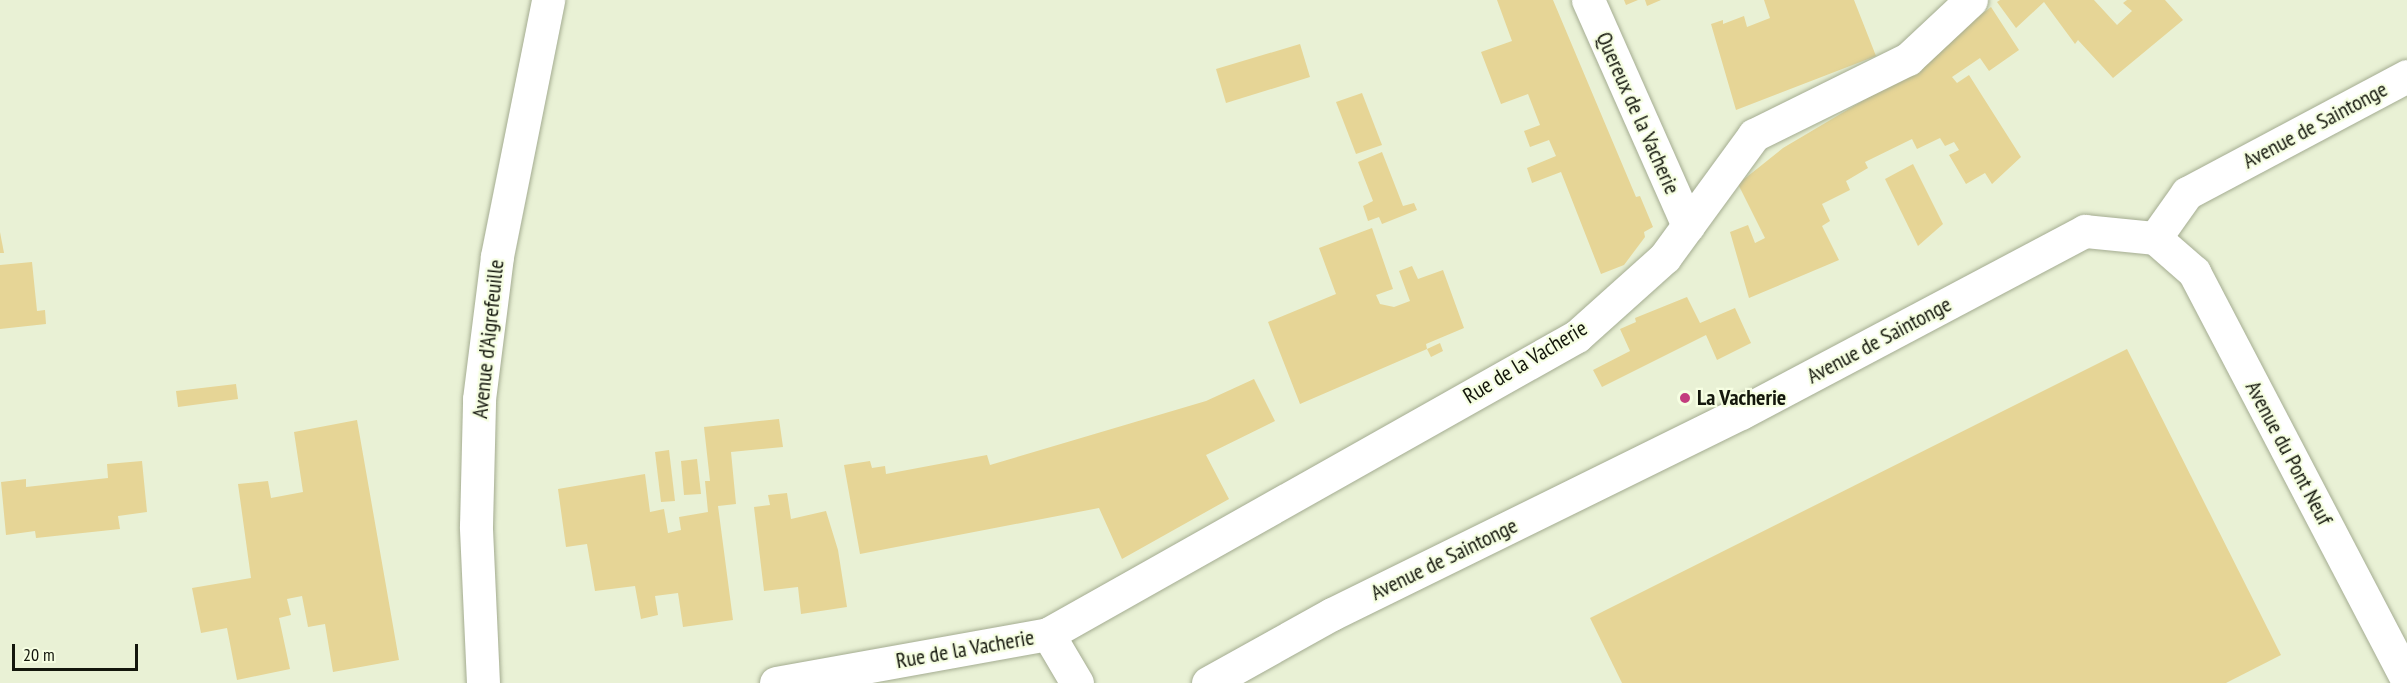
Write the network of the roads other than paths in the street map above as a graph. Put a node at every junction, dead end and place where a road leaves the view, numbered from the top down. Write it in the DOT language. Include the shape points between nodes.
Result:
graph roads {
  1 [pos="548,0"];
  2 [pos="1588,0"];
  3 [pos="1956,6"];
  4 [pos="2407,76"];
  5 [pos="1688,226"];
  6 [pos="2155,238"];
  7 [pos="1047,634"];
  8 [pos="2402,669"];
  9 [pos="483,683"];
  10 [pos="776,683"];
  11 [pos="1077,683"];
  12 [pos="1208,683"];
  1 -- 9 [label="street, Avenue d'Aigrefeuille" via="496,256 479,399 476,526"];
  2 -- 5 [label="street, Quereux de la Vacherie"];
  3 -- 5 [label="street, Rue de la Vacherie" via="1908,59 1754,135"];
  4 -- 6 [label="street, Avenue de Saintonge" via="2187,193"];
  5 -- 7 [label="street, Rue de la Vacherie" via="1665,257 1577,336"];
  6 -- 8 [label="street, Avenue du Pont Neuf" via="2194,272"];
  6 -- 12 [label="street, Avenue de Saintonge" via="2085,231 1741,413 1332,614"];
  7 -- 10 [label="street, Rue de la Vacherie"];
  7 -- 11 [label="street, Rue de la Vacherie"];
}
